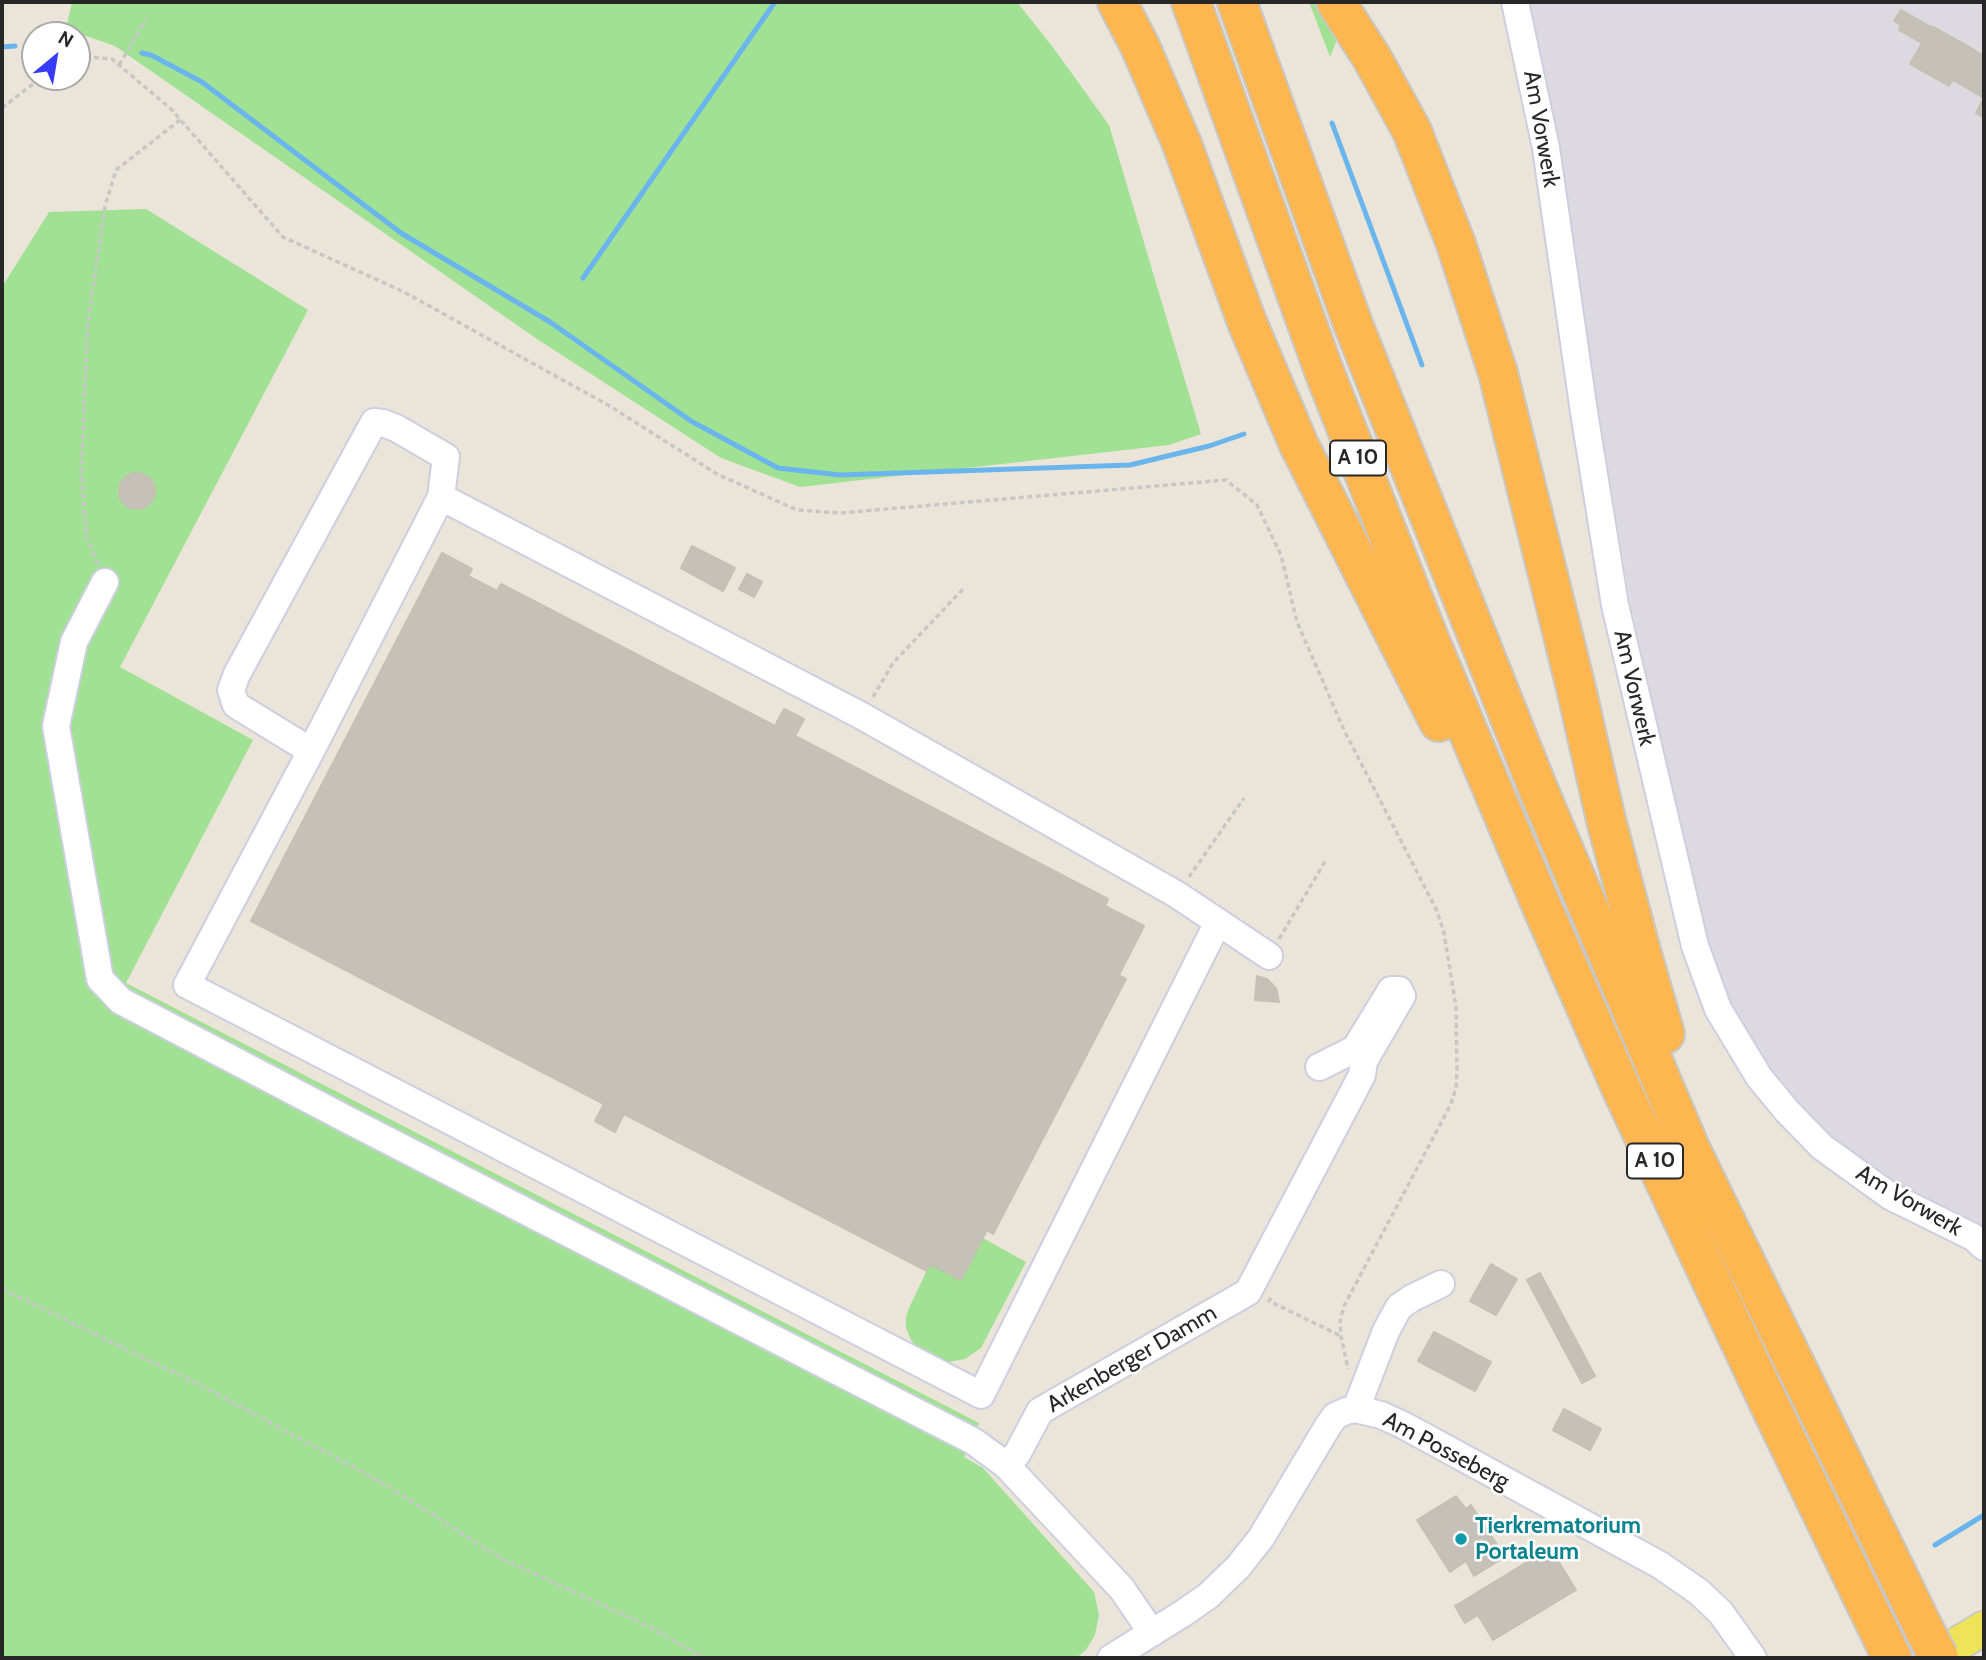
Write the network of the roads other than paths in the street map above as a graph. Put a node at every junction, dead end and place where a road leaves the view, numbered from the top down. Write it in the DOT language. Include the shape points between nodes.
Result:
graph roads {
  1 [pos="1117,2"];
  2 [pos="1191,2"];
  3 [pos="1237,2"];
  4 [pos="1336,2"];
  5 [pos="1515,2"];
  6 [pos="441,498"];
  7 [pos="105,582"];
  8 [pos="311,751"];
  9 [pos="1542,907"];
  10 [pos="1218,922"];
  11 [pos="1269,956"];
  12 [pos="1319,1067"];
  13 [pos="1690,1148"];
  14 [pos="1984,1247"];
  15 [pos="1441,1284"];
  16 [pos="1356,1409"];
  17 [pos="1006,1465"];
  18 [pos="1984,1628"];
  19 [pos="1152,1633"];
  20 [pos="1933,1649"];
  21 [pos="1890,1654"];
  22 [pos="1111,1658"];
  23 [pos="1753,1658"];
  1 -- 9 [label="highway" via="1182,144 1247,322 1299,445 1475,791"];
  2 -- 9 [label="highway, A 10" via="1324,371 1428,636"];
  3 -- 13 [label="highway, A 10" via="1353,324 1539,791"];
  4 -- 13 [label="highway" via="1412,131 1456,244 1498,373 1606,820 1682,1084"];
  5 -- 14 [label="street, Am Vorwerk" via="1546,148 1615,605 1695,946 1718,1009 1759,1077 1822,1147 1891,1196"];
  6 -- 8 [label="street"];
  6 -- 8 [label="street" via="446,457 396,428 374,422 231,690 236,705"];
  6 -- 10 [label="street" via="862,716"];
  7 -- 17 [label="street" via="74,642 57,726 100,979 121,1001 973,1441"];
  8 -- 10 [label="street" via="187,985 981,1395"];
  9 -- 21 [label="highway, A 10" via="1633,1115"];
  10 -- 11 [label="street"];
  12 -- 17 [label="street, Arkenberger Damm" via="1360,1055 1362,1075 1248,1292 1042,1403 1017,1454"];
  13 -- 20 [label="highway, A 10"];
  15 -- 16 [label="street" via="1399,1307"];
  16 -- 19 [label="street, Am Posseberg" via="1335,1416 1261,1538 1238,1567 1208,1596"];
  16 -- 23 [label="street, Am Posseberg" via="1403,1425 1660,1565 1721,1613"];
  17 -- 19 [label="street" via="1122,1589"];
  18 -- 20 [label="main road"];
  19 -- 22 [label="street, Am Posseberg"];
}
